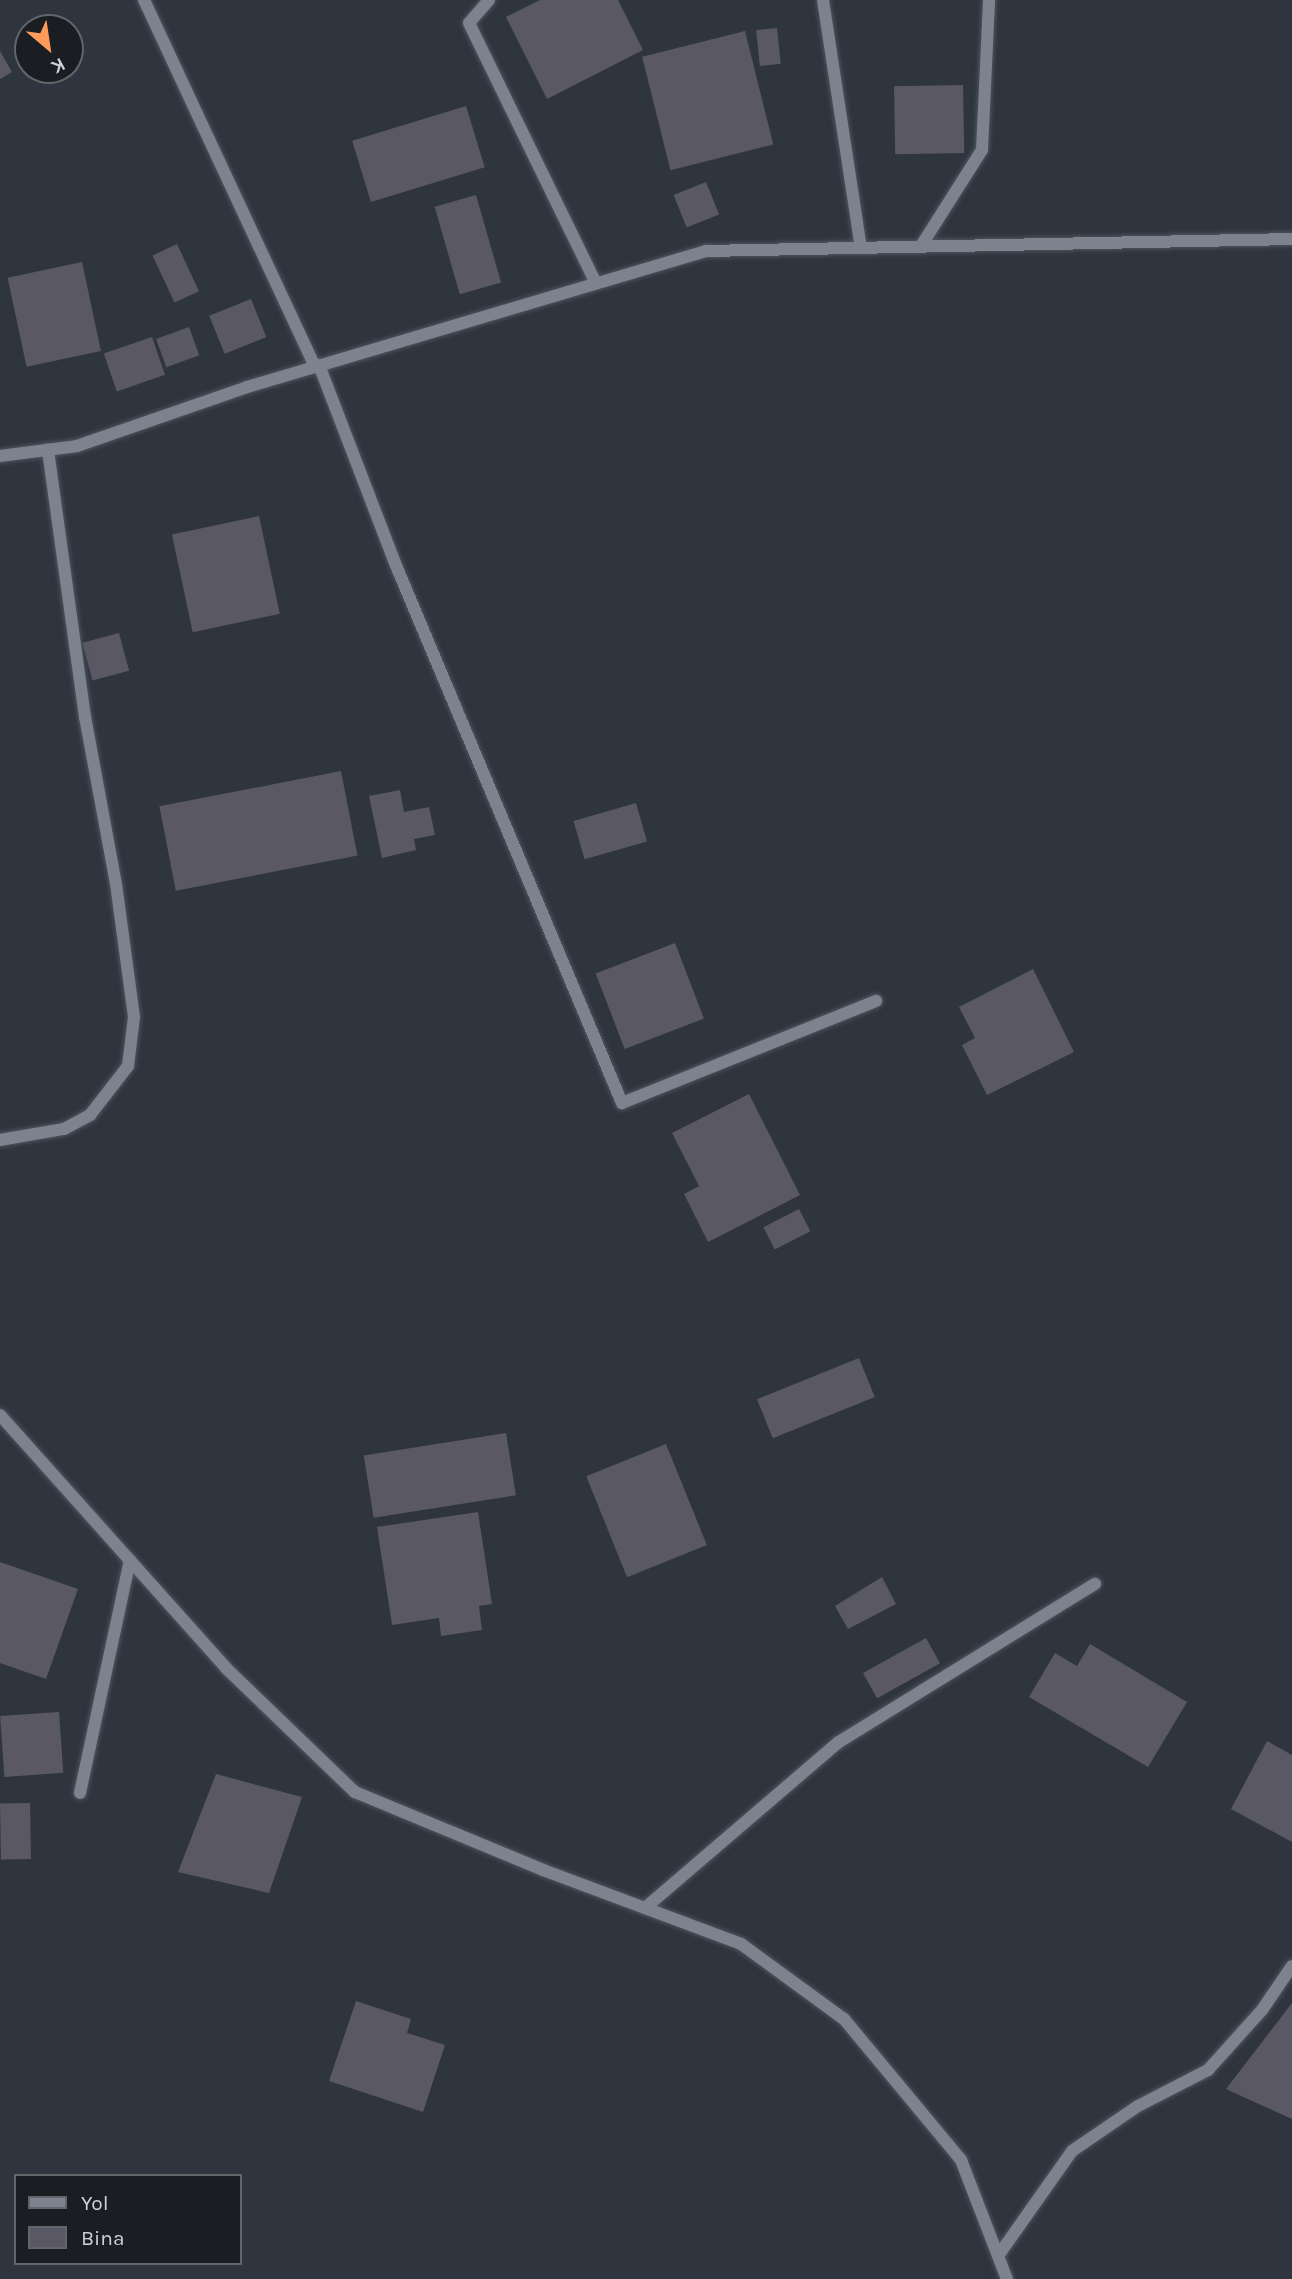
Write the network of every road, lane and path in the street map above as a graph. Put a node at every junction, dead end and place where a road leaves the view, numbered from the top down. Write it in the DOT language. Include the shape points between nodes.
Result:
graph roads {
  1 [pos="144,0"];
  2 [pos="489,0"];
  3 [pos="823,0"];
  4 [pos="989,0"];
  5 [pos="1292,239"];
  6 [pos="921,246"];
  7 [pos="861,247"];
  8 [pos="596,283"];
  9 [pos="317,366"];
  10 [pos="48,450"];
  11 [pos="0,456"];
  12 [pos="876,1001"];
  13 [pos="0,1140"];
  14 [pos="0,1415"];
  15 [pos="130,1560"];
  16 [pos="1095,1584"];
  17 [pos="80,1793"];
  18 [pos="645,1908"];
  19 [pos="1292,1966"];
  20 [pos="998,2256"];
  21 [pos="1007,2279"];
  1 -- 9 [label="street"];
  2 -- 8 [label="street" via="469,23"];
  3 -- 7 [label="street"];
  4 -- 6 [label="street" via="982,149"];
  5 -- 6 [label="street"];
  6 -- 7 [label="street"];
  7 -- 8 [label="street" via="706,251"];
  8 -- 9 [label="street"];
  9 -- 10 [label="street" via="77,446"];
  9 -- 12 [label="street" via="622,1102"];
  10 -- 11 [label="street"];
  10 -- 13 [label="street" via="134,1017 128,1066 90,1115 64,1129"];
  14 -- 15 [label="street"];
  15 -- 17 [label="street"];
  15 -- 18 [label="street" via="227,1669 355,1792"];
  16 -- 18 [label="street" via="839,1742"];
  18 -- 20 [label="street" via="741,1944 844,2019 961,2160"];
  19 -- 20 [label="street" via="1262,2010 1208,2070 1138,2106 1072,2151"];
  20 -- 21 [label="street"];
}
